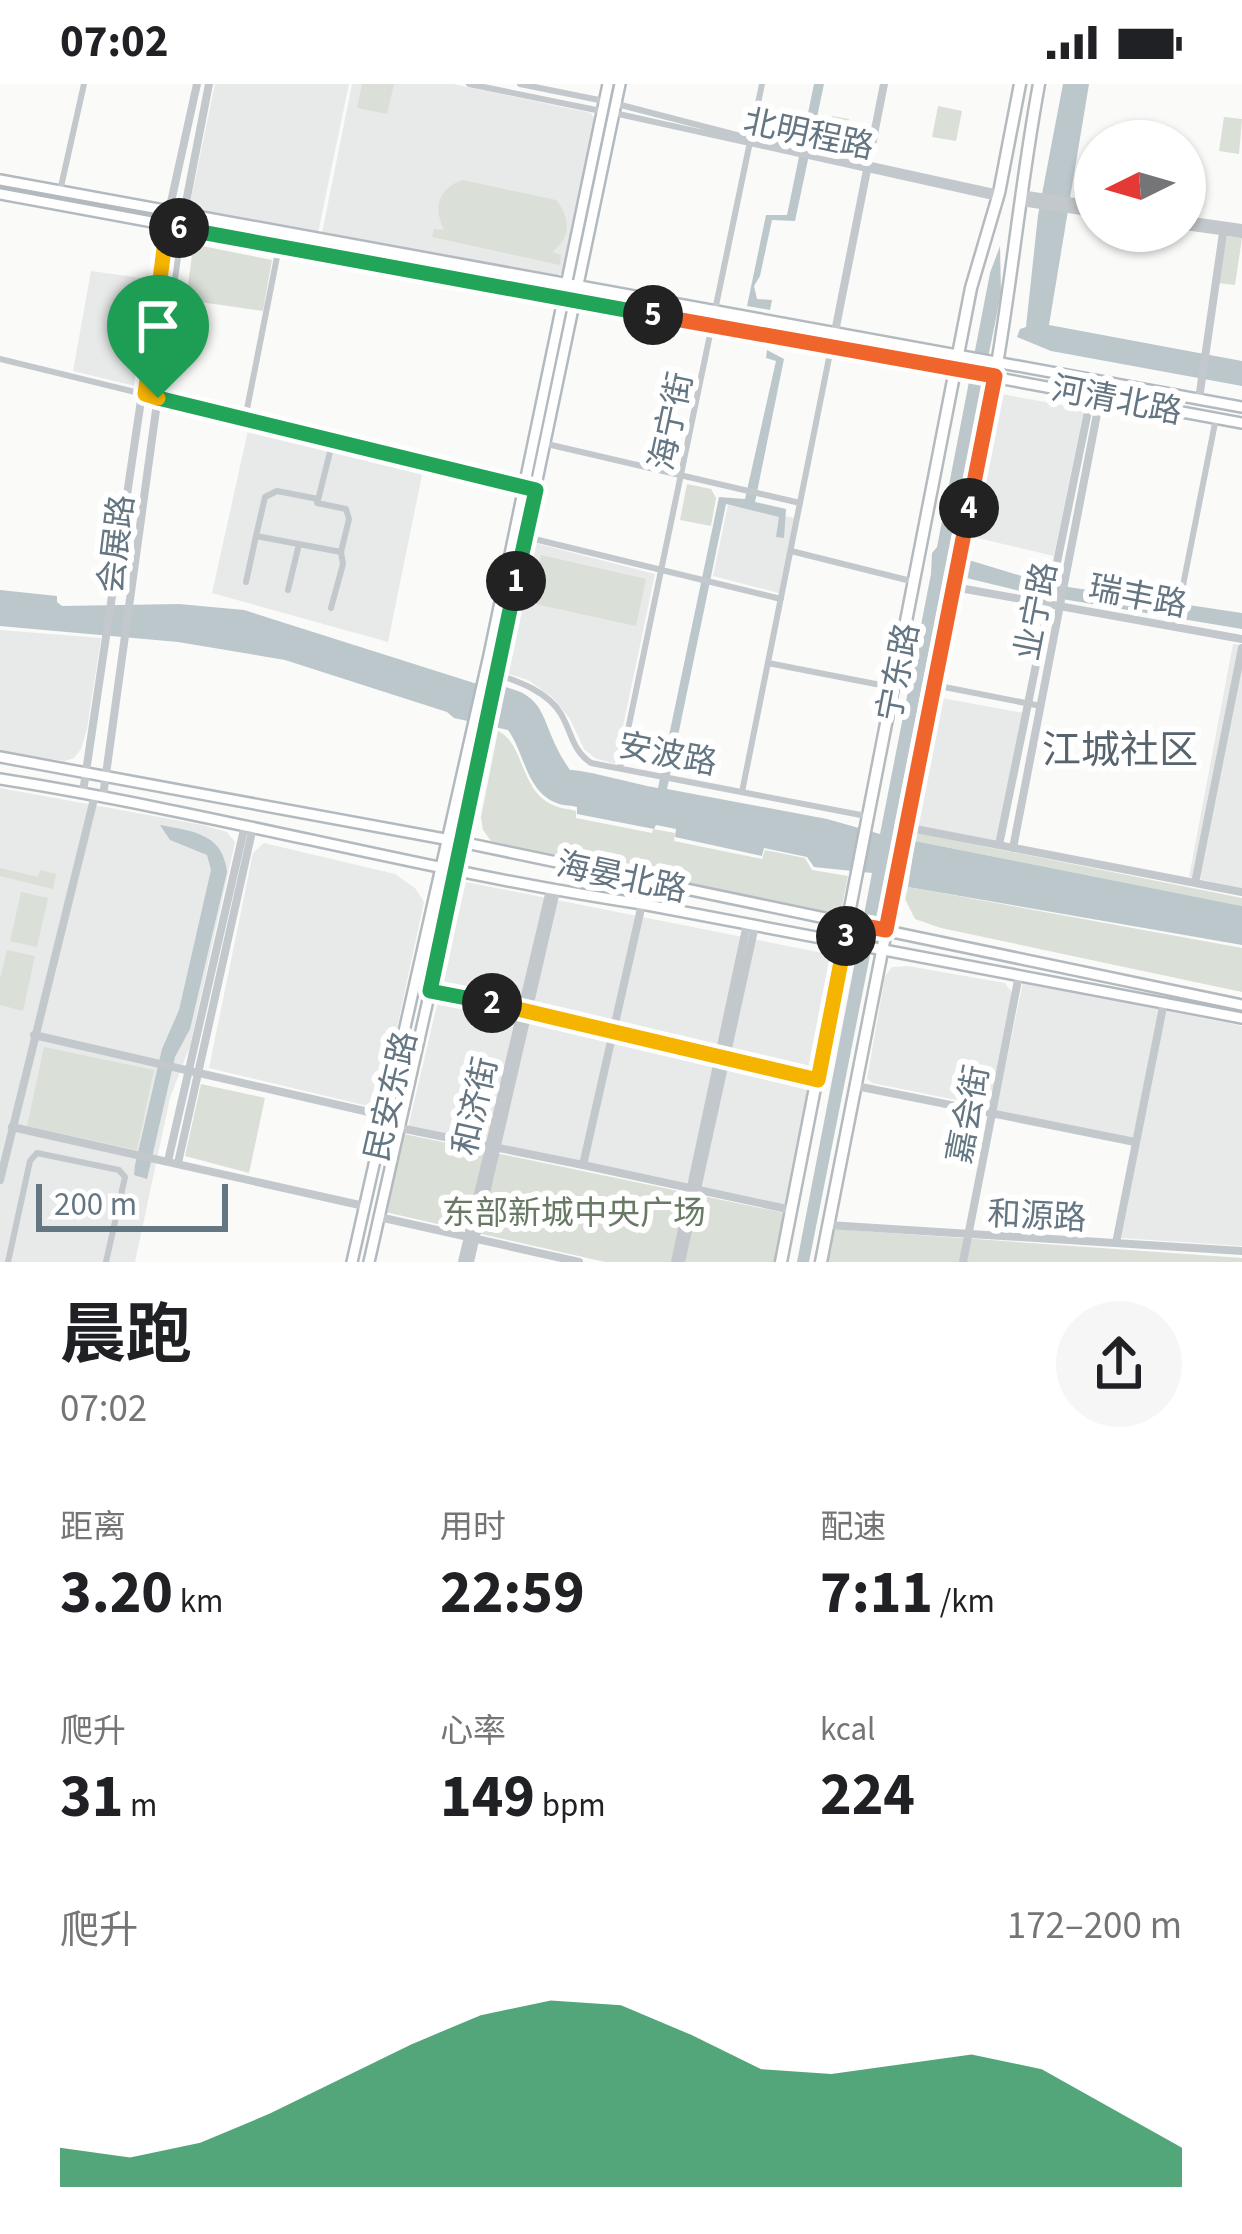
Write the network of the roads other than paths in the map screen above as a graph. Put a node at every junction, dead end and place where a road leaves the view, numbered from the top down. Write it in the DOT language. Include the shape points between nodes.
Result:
graph roads {
  1 [pos="84,84"];
  2 [pos="197,84"];
  3 [pos="209,84"];
  4 [pos="469,84"];
  5 [pos="520,84"];
  6 [pos="608,84"];
  7 [pos="620,84"];
  8 [pos="762,84"];
  9 [pos="884,84"];
  10 [pos="1020,84"];
  11 [pos="1039,84"];
  12 [pos="610,107"];
  13 [pos="751,142"];
  14 [pos="867,166"];
  15 [pos="0,180"];
  16 [pos="60,190"];
  17 [pos="0,194"];
  18 [pos="999,195"];
  19 [pos="1020,198"];
  20 [pos="1074,206"];
  21 [pos="169,211"];
  22 [pos="184,213"];
  23 [pos="167,226"];
  24 [pos="1206,226"];
  25 [pos="181,228"];
  26 [pos="1221,228"];
  27 [pos="1242,231"];
  28 [pos="279,247"];
  29 [pos="573,286"];
  30 [pos="570,301"];
  31 [pos="717,313"];
  32 [pos="715,326"];
  33 [pos="833,341"];
  34 [pos="0,358"];
  35 [pos="957,363"];
  36 [pos="996,370"];
  37 [pos="1099,382"];
  38 [pos="145,394"];
  39 [pos="1096,395"];
  40 [pos="158,398"];
  41 [pos="1197,398"];
  42 [pos="1242,406"];
  43 [pos="1216,418"];
  44 [pos="245,419"];
  45 [pos="1242,423"];
  46 [pos="333,440"];
  47 [pos="546,443"];
  48 [pos="683,475"];
  49 [pos="530,488"];
  50 [pos="318,500"];
  51 [pos="800,503"];
  52 [pos="256,536"];
  53 [pos="526,537"];
  54 [pos="299,544"];
  55 [pos="790,551"];
  56 [pos="340,552"];
  57 [pos="662,570"];
  58 [pos="915,581"];
  59 [pos="246,582"];
  60 [pos="954,586"];
  61 [pos="289,590"];
  62 [pos="781,599"];
  63 [pos="1049,602"];
  64 [pos="1061,604"];
  65 [pos="331,608"];
  66 [pos="1175,626"];
  67 [pos="1242,639"];
  68 [pos="1242,649"];
  69 [pos="768,663"];
  70 [pos="496,674"];
  71 [pos="934,685"];
  72 [pos="894,688"];
  73 [pos="487,691"];
  74 [pos="1028,703"];
  75 [pos="1041,706"];
  76 [pos="0,757"];
  77 [pos="620,768"];
  78 [pos="88,770"];
  79 [pos="106,774"];
  80 [pos="0,779"];
  81 [pos="742,792"];
  82 [pos="93,794"];
  83 [pos="869,817"];
  84 [pos="249,826"];
  85 [pos="905,827"];
  86 [pos="455,841"];
  87 [pos="1000,845"];
  88 [pos="1013,848"];
  89 [pos="449,868"];
  90 [pos="1195,883"];
  91 [pos="553,891"];
  92 [pos="1242,892"];
  93 [pos="642,904"];
  94 [pos="848,923"];
  95 [pos="751,925"];
  96 [pos="886,930"];
  97 [pos="844,943"];
  98 [pos="883,950"];
  99 [pos="1019,975"];
  100 [pos="430,991"];
  101 [pos="1164,1002"];
  102 [pos="1242,1005"];
  103 [pos="524,1010"];
  104 [pos="1242,1018"];
  105 [pos="613,1031"];
  106 [pos="34,1035"];
  107 [pos="722,1058"];
  108 [pos="194,1071"];
  109 [pos="818,1080"];
  110 [pos="856,1086"];
  111 [pos="992,1114"];
  112 [pos="386,1116"];
  113 [pos="12,1126"];
  114 [pos="400,1128"];
  115 [pos="1135,1142"];
  116 [pos="492,1147"];
  117 [pos="173,1162"];
  118 [pos="583,1165"];
  119 [pos="0,1180"];
  120 [pos="694,1190"];
  121 [pos="364,1206"];
  122 [pos="792,1210"];
  123 [pos="380,1216"];
  124 [pos="829,1226"];
  125 [pos="968,1234"];
  126 [pos="471,1237"];
  127 [pos="1116,1243"];
  128 [pos="1242,1251"];
  129 [pos="8,1262"];
  130 [pos="106,1262"];
  131 [pos="352,1262"];
  132 [pos="369,1262"];
  133 [pos="466,1262"];
  134 [pos="579,1262"];
  135 [pos="678,1262"];
  136 [pos="782,1262"];
  137 [pos="821,1262"];
  138 [pos="963,1262"];
  1 -- 16 [label="street"];
  2 -- 21 [label="street, 会展路"];
  3 -- 22 [label="street, 会展路"];
  4 -- 12 [label="street, 北明程路"];
  5 -- 12 [label="street, 北明程路"];
  6 -- 12 [label="main road"];
  7 -- 12 [label="main road"];
  8 -- 13 [label="street, 海宁街"];
  9 -- 14 [label="street"];
  10 -- 18 [label="main road, 宁东路"];
  11 -- 19 [label="main road, 宁东路"];
  12 -- 13 [label="street, 北明程路"];
  12 -- 29 [label="main road"];
  13 -- 14 [label="street, 北明程路"];
  13 -- 31 [label="street, 海宁街"];
  14 -- 18 [label="street, 北明程路"];
  14 -- 33 [label="street"];
  15 -- 16 [label="main road, 河清北路"];
  16 -- 21 [label="main road, 河清北路"];
  17 -- 23 [label="main road, 河清北路"];
  18 -- 35 [label="main road, 宁东路"];
  19 -- 20 [label="street"];
  19 -- 36 [label="main road, 宁东路"];
  21 -- 22 [label="main road, 河清北路"];
  21 -- 23 [label="street, 会展路"];
  22 -- 25 [label="street, 会展路"];
  22 -- 29 [label="main road, 河清北路"];
  23 -- 25 [label="main road, 河清北路"];
  23 -- 38 [label="street, 会展路"];
  24 -- 26 [label="street"];
  25 -- 28 [label="main road, 河清北路"];
  25 -- 40 [label="street, 会展路"];
  26 -- 27 [label="street"];
  26 -- 41 [label="street"];
  28 -- 30 [label="main road, 河清北路"];
  28 -- 44 [label="street"];
  29 -- 30 [label="main road"];
  29 -- 31 [label="main road, 河清北路"];
  30 -- 32 [label="main road, 河清北路"];
  30 -- 47 [label="main road"];
  30 -- 49 [label="main road"];
  31 -- 32 [label="street, 海宁街"];
  31 -- 33 [label="main road, 河清北路"];
  32 -- 33 [label="main road, 河清北路"];
  32 -- 48 [label="street, 海宁街"];
  33 -- 35 [label="main road, 河清北路"];
  33 -- 51 [label="street"];
  34 -- 38 [label="street"];
  35 -- 36 [label="main road, 河清北路"];
  35 -- 58 [label="main road, 宁东路"];
  36 -- 37 [label="main road, 河清北路"];
  36 -- 39 [label="main road, 河清北路"];
  36 -- 60 [label="main road, 宁东路"];
  37 -- 39 [label="street, 业宁路"];
  37 -- 41 [label="main road, 河清北路"];
  38 -- 40 [label="street"];
  38 -- 78 [label="street, 会展路"];
  39 -- 43 [label="main road, 河清北路"];
  39 -- 63 [label="street, 业宁路"];
  39 -- 64 [label="street, 业宁路"];
  40 -- 44 [label="street"];
  40 -- 79 [label="street, 会展路"];
  41 -- 42 [label="main road, 河清北路"];
  43 -- 45 [label="main road, 河清北路"];
  43 -- 66 [label="street"];
  44 -- 46 [label="street"];
  46 -- 49 [label="street"];
  46 -- 50 [label="street"];
  47 -- 48 [label="street"];
  47 -- 49 [label="main road"];
  48 -- 51 [label="street"];
  48 -- 57 [label="street, 海宁街"];
  49 -- 53 [label="main road"];
  49 -- 73 [label="main road"];
  50 -- 52 [label="street" via="277,491 266,497"];
  50 -- 56 [label="street" via="346,509"];
  51 -- 55 [label="street"];
  52 -- 54 [label="street"];
  52 -- 59 [label="street"];
  53 -- 57 [label="street"];
  53 -- 70 [label="main road"];
  54 -- 56 [label="street"];
  54 -- 61 [label="street"];
  55 -- 58 [label="street"];
  55 -- 62 [label="street"];
  56 -- 65 [label="street"];
  57 -- 62 [label="street"];
  57 -- 77 [label="street, 海宁街"];
  58 -- 72 [label="main road, 宁东路"];
  60 -- 63 [label="street, 瑞丰路"];
  60 -- 71 [label="main road, 宁东路"];
  62 -- 69 [label="street"];
  63 -- 64 [label="street, 瑞丰路"];
  63 -- 74 [label="street, 业宁路"];
  64 -- 66 [label="street, 瑞丰路"];
  64 -- 75 [label="street, 业宁路"];
  66 -- 67 [label="street, 瑞丰路"];
  68 -- 90 [label="street"];
  69 -- 72 [label="street"];
  69 -- 81 [label="street"];
  70 -- 73 [label="main road"];
  70 -- 77 [label="street, 安波路" via="550,701 586,759"];
  71 -- 74 [label="street"];
  71 -- 85 [label="main road, 宁东路"];
  72 -- 83 [label="main road, 宁东路"];
  73 -- 86 [label="main road"];
  74 -- 75 [label="street"];
  74 -- 87 [label="street, 业宁路"];
  75 -- 88 [label="street, 业宁路"];
  76 -- 78 [label="main road, 海晏北路"];
  77 -- 81 [label="street, 安波路"];
  78 -- 79 [label="main road, 海晏北路"];
  78 -- 82 [label="street, 会展路"];
  79 -- 82 [label="street, 会展路"];
  79 -- 86 [label="main road, 海晏北路"];
  80 -- 82 [label="main road, 海晏北路"];
  81 -- 83 [label="street, 安波路"];
  82 -- 84 [label="main road, 海晏北路"];
  82 -- 106 [label="street, 会展路"];
  83 -- 94 [label="main road, 宁东路"];
  84 -- 89 [label="main road, 海晏北路"];
  84 -- 108 [label="street"];
  85 -- 87 [label="street"];
  85 -- 96 [label="main road, 宁东路"];
  86 -- 89 [label="main road"];
  86 -- 94 [label="main road, 海晏北路"];
  87 -- 88 [label="street"];
  88 -- 90 [label="street"];
  89 -- 91 [label="main road, 海晏北路"];
  89 -- 100 [label="main road, 民安东路"];
  89 -- 112 [label="main road, 民安东路"];
  90 -- 92 [label="street"];
  91 -- 93 [label="main road, 海晏北路"];
  91 -- 103 [label="street, 和济街"];
  93 -- 95 [label="main road, 海晏北路"];
  93 -- 105 [label="street"];
  94 -- 96 [label="main road, 海晏北路"];
  94 -- 97 [label="main road, 宁东路"];
  95 -- 97 [label="main road, 海晏北路"];
  95 -- 107 [label="street"];
  96 -- 98 [label="main road, 宁东路"];
  96 -- 102 [label="main road, 海晏北路"];
  97 -- 98 [label="main road, 海晏北路"];
  97 -- 109 [label="main road, 宁东路"];
  98 -- 99 [label="main road, 海晏北路"];
  98 -- 110 [label="main road, 宁东路"];
  99 -- 101 [label="main road, 海晏北路"];
  99 -- 111 [label="street, 嘉会街"];
  100 -- 103 [label="street"];
  100 -- 114 [label="main road, 民安东路"];
  101 -- 104 [label="main road, 海晏北路"];
  101 -- 115 [label="street"];
  103 -- 105 [label="street"];
  103 -- 116 [label="street, 和济街"];
  105 -- 107 [label="street"];
  105 -- 118 [label="street"];
  106 -- 108 [label="street"];
  106 -- 113 [label="street, 会展路"];
  107 -- 109 [label="street"];
  107 -- 120 [label="street"];
  108 -- 112 [label="street"];
  108 -- 117 [label="street"];
  109 -- 122 [label="main road, 宁东路"];
  110 -- 111 [label="street"];
  110 -- 124 [label="main road, 宁东路"];
  111 -- 115 [label="street"];
  111 -- 125 [label="street, 嘉会街"];
  112 -- 121 [label="main road, 民安东路"];
  113 -- 117 [label="street"];
  113 -- 119 [label="street, 会展路"];
  114 -- 116 [label="street"];
  114 -- 123 [label="main road, 民安东路"];
  115 -- 127 [label="street"];
  116 -- 118 [label="street"];
  116 -- 126 [label="street, 和济街"];
  117 -- 121 [label="street"];
  118 -- 120 [label="street"];
  120 -- 122 [label="street"];
  120 -- 135 [label="street"];
  121 -- 131 [label="main road, 民安东路"];
  122 -- 136 [label="main road, 宁东路"];
  123 -- 126 [label="street"];
  123 -- 132 [label="main road, 民安东路"];
  124 -- 125 [label="street, 和源路"];
  124 -- 137 [label="main road, 宁东路"];
  125 -- 127 [label="street, 和源路"];
  125 -- 138 [label="street, 嘉会街"];
  126 -- 133 [label="street, 和济街"];
  126 -- 134 [label="street"];
  127 -- 128 [label="street, 和源路"];
  129 -- 130 [label="street" via="37,1153 125,1177"];
}
